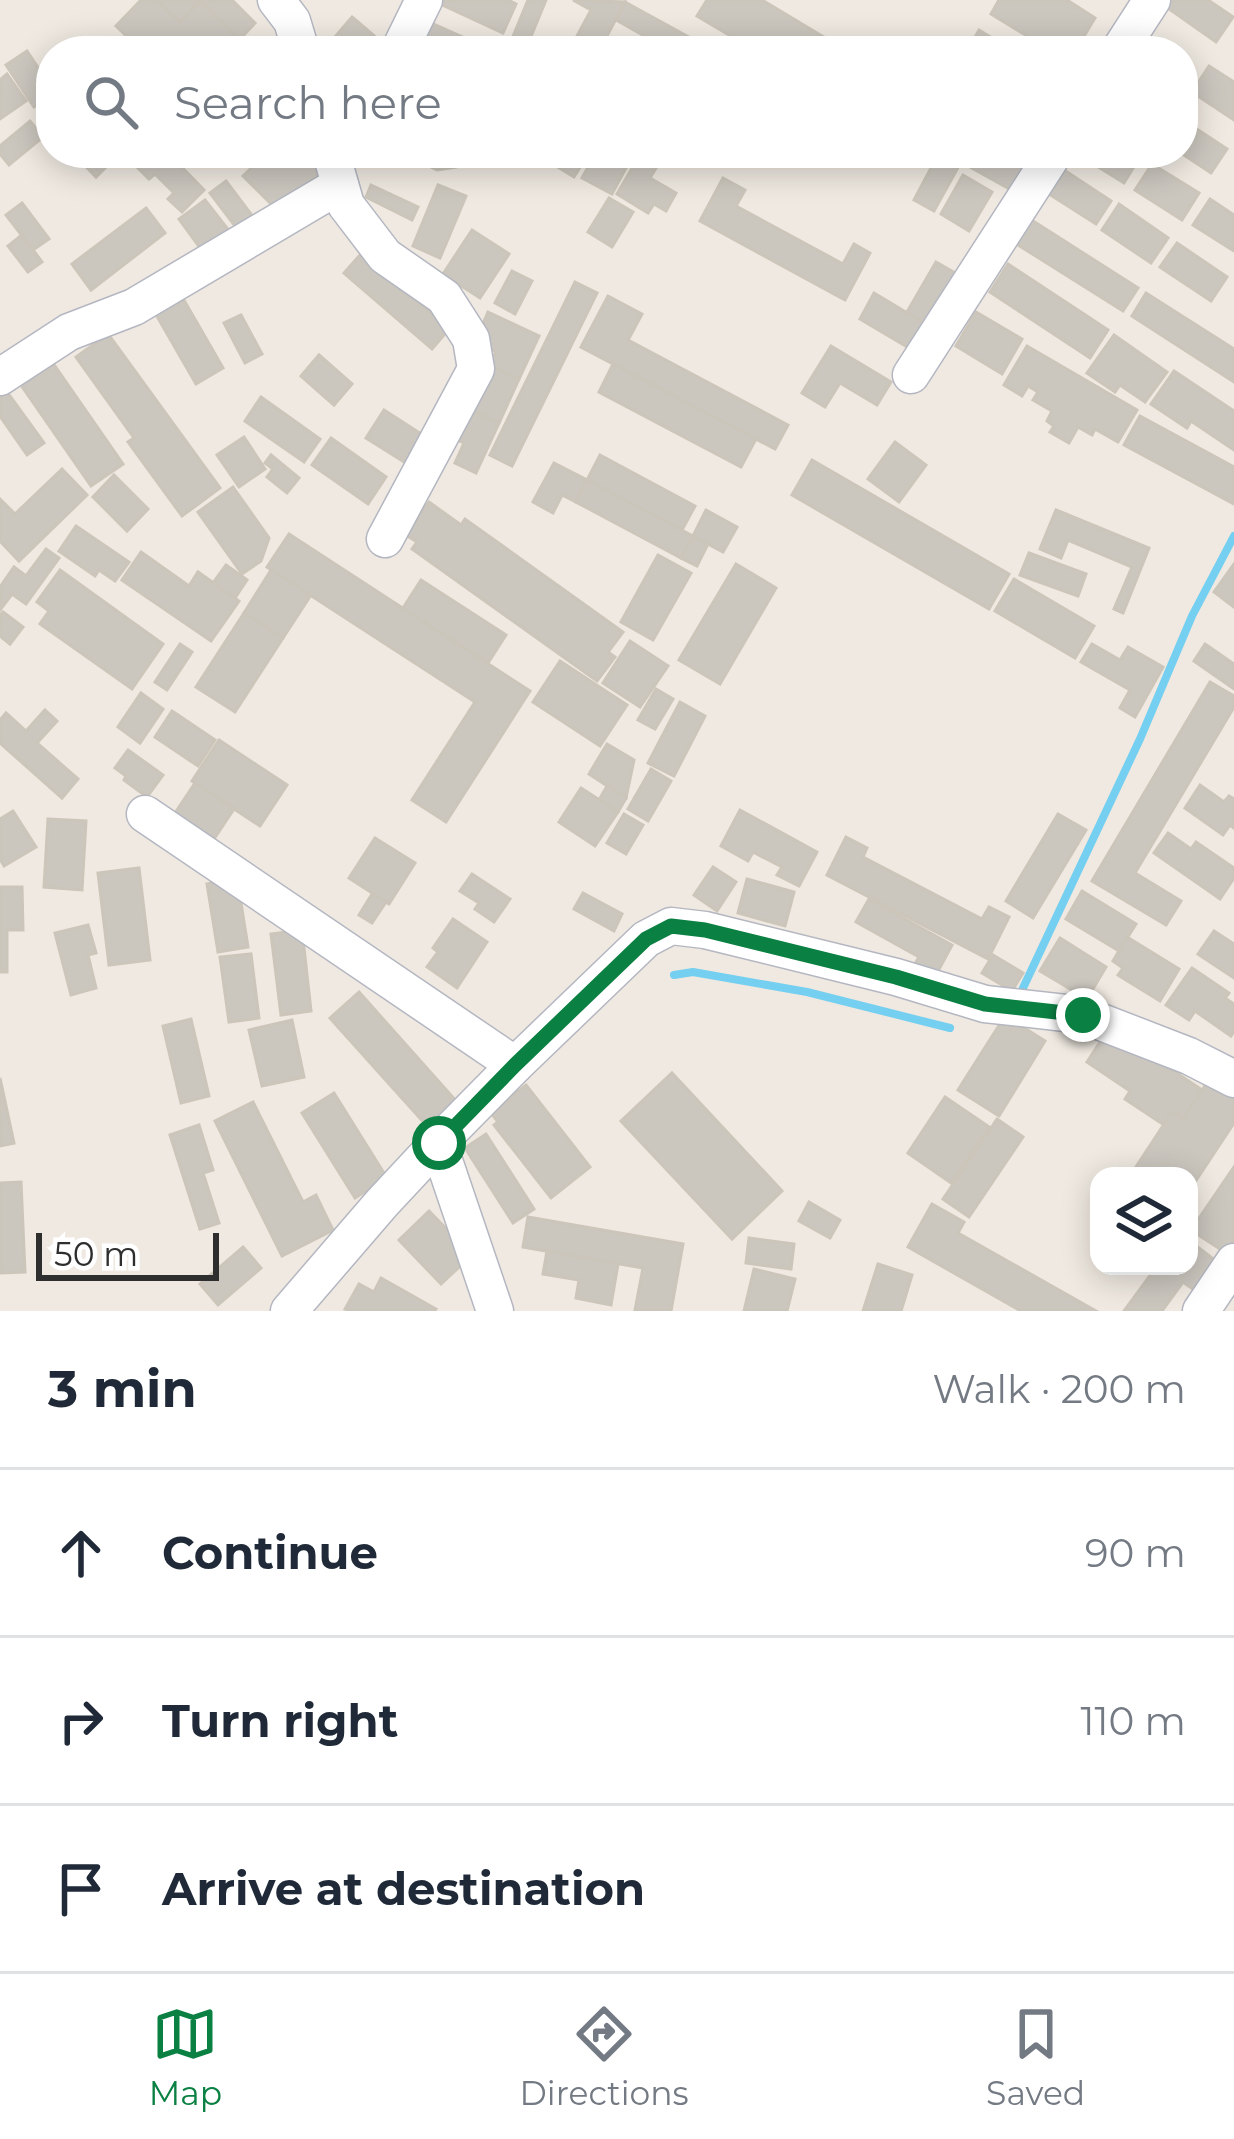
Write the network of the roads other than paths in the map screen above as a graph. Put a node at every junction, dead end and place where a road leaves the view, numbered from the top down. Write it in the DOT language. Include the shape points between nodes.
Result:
graph roads {
  1 [pos="276,0"];
  2 [pos="424,0"];
  3 [pos="1152,0"];
  4 [pos="296,36"];
  5 [pos="406,36"];
  6 [pos="1129,36"];
  7 [pos="324,168"];
  8 [pos="336,168"];
  9 [pos="1044,168"];
  10 [pos="911,374"];
  11 [pos="0,377"];
  12 [pos="385,539"];
  13 [pos="145,814"];
  14 [pos="515,1065"];
  15 [pos="1234,1078"];
  16 [pos="439,1143"];
  17 [pos="289,1311"];
  18 [pos="495,1311"];
  1 -- 4 [label="street"];
  2 -- 5 [label="street"];
  3 -- 6 [label="street"];
  7 -- 11 [label="street" via="134,307 69,332"];
  8 -- 12 [label="street" via="346,205 385,256 444,297 471,338 476,370"];
  9 -- 10 [label="street"];
  13 -- 14 [label="street"];
  14 -- 15 [label="street" via="646,939 671,926 985,1004 1083,1015"];
  14 -- 16 [label="street"];
  16 -- 17 [label="street"];
  16 -- 18 [label="street"];
}
